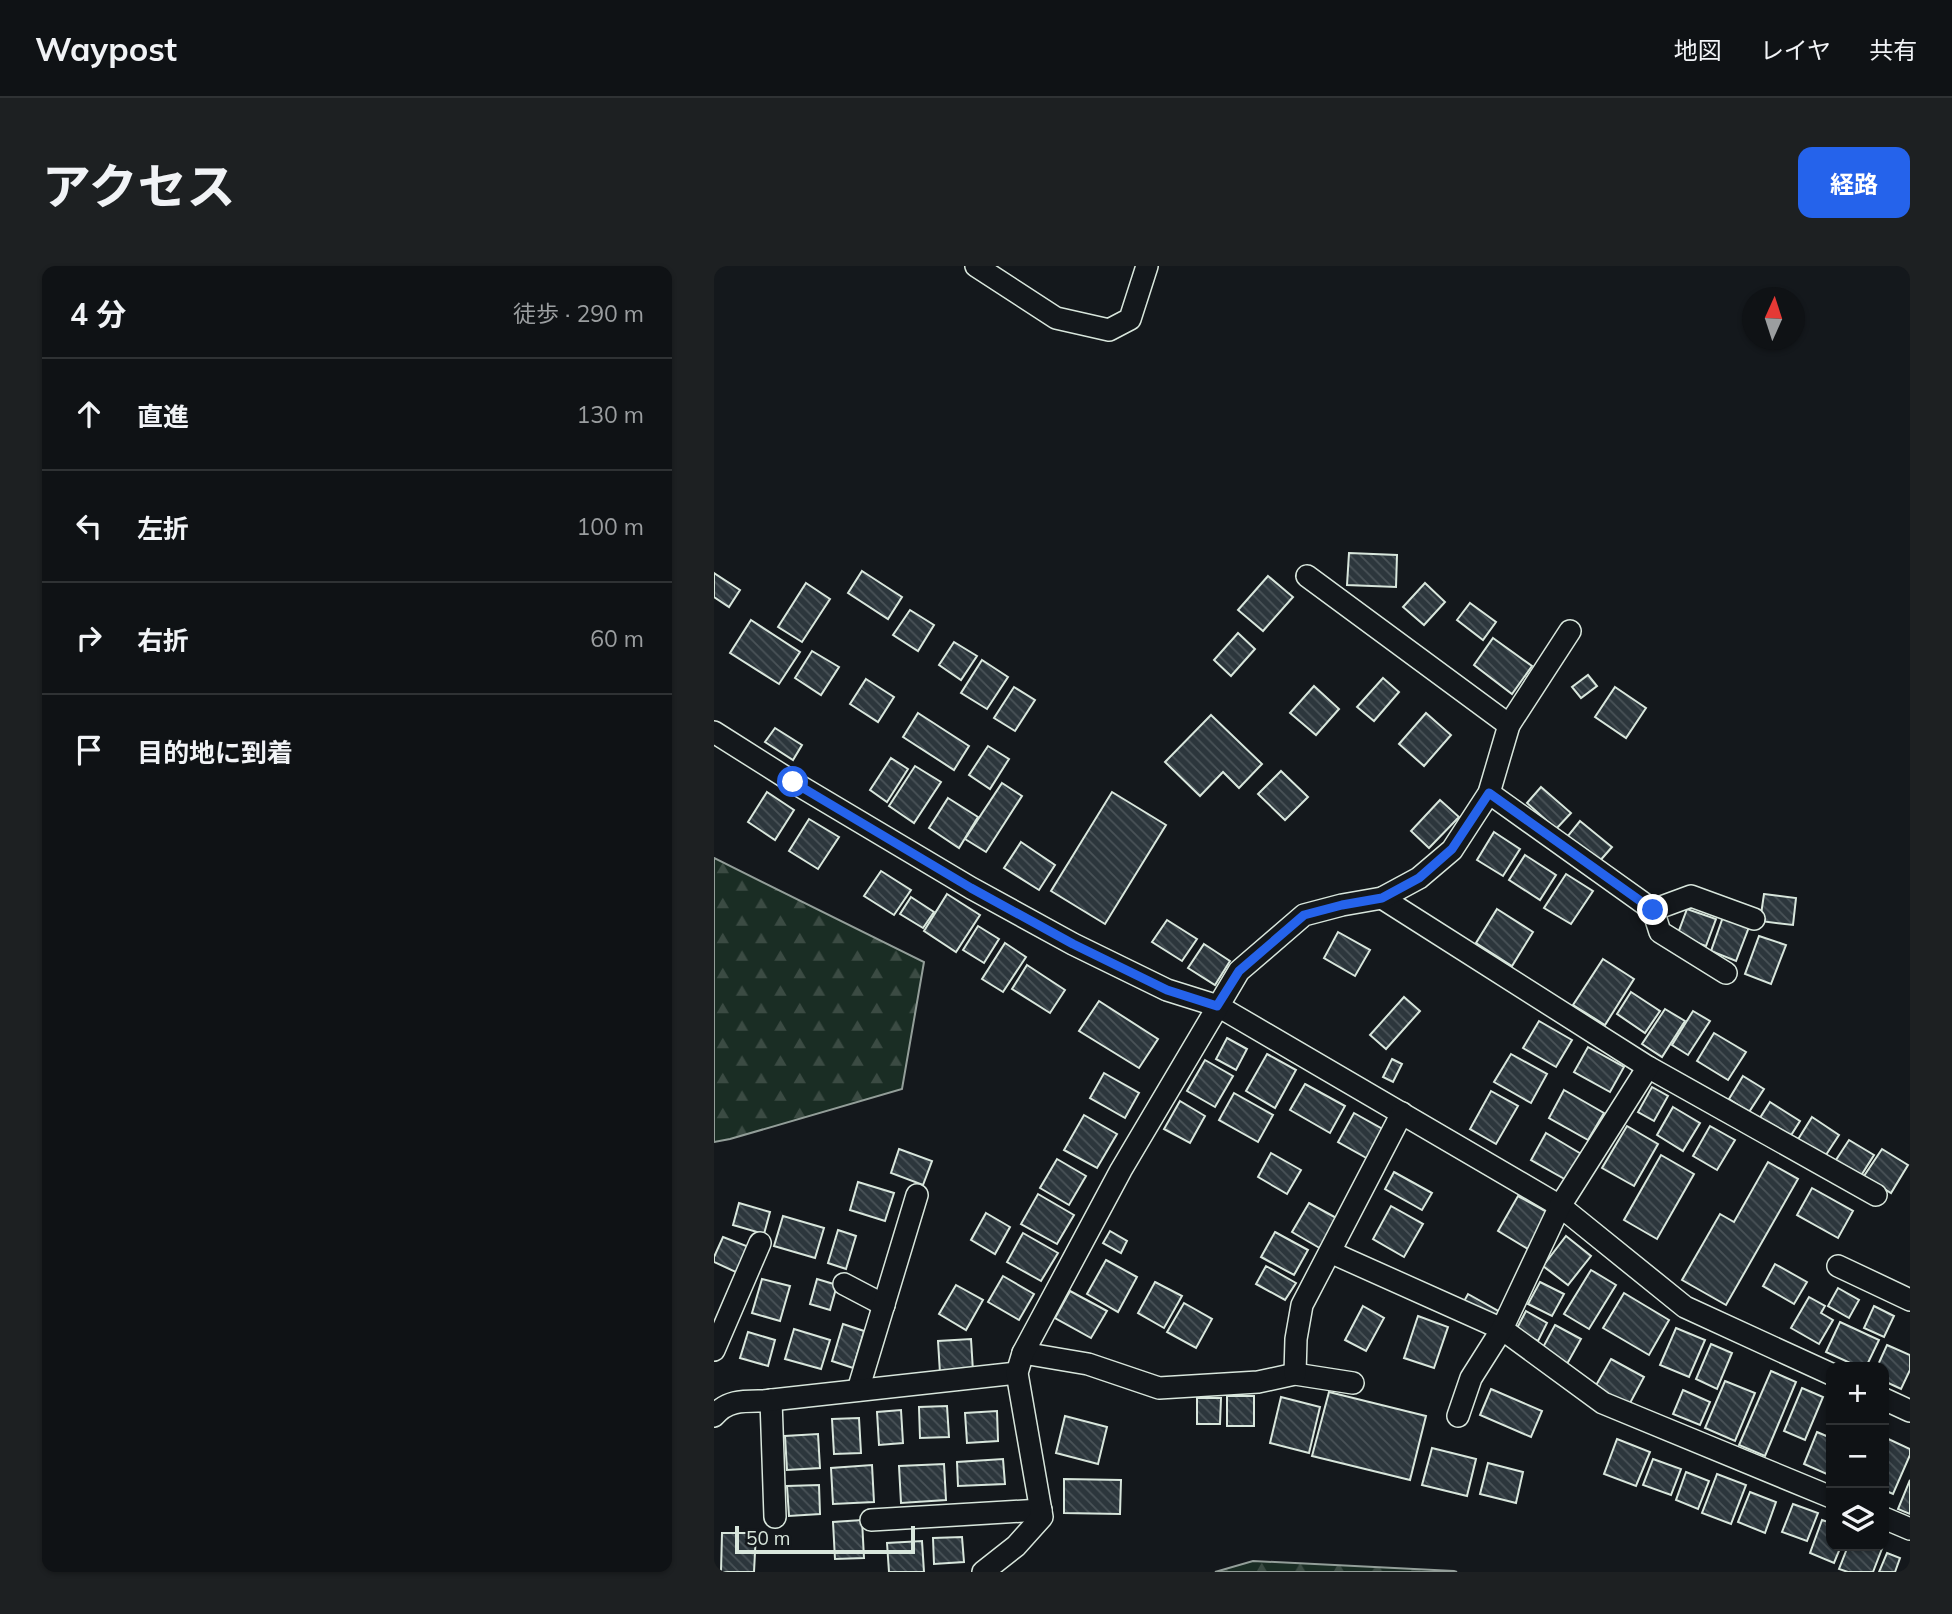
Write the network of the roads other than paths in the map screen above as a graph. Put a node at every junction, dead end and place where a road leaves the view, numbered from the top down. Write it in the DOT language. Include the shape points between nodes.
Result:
graph roads {
  1 [pos="976,266"];
  2 [pos="1147,266"];
  3 [pos="1307,576"];
  4 [pos="1570,631"];
  5 [pos="1509,725"];
  6 [pos="714,732"];
  7 [pos="1489,793"];
  8 [pos="1382,898"];
  9 [pos="1653,910"];
  10 [pos="1754,919"];
  11 [pos="1726,973"];
  12 [pos="1217,1006"];
  13 [pos="1648,1067"];
  14 [pos="1402,1113"];
  15 [pos="917,1195"];
  16 [pos="1876,1195"];
  17 [pos="1560,1206"];
  18 [pos="760,1243"];
  19 [pos="1330,1252"];
  20 [pos="1838,1266"];
  21 [pos="844,1284"];
  22 [pos="1910,1300"];
  23 [pos="884,1304"];
  24 [pos="1502,1329"];
  25 [pos="714,1350"];
  26 [pos="1020,1363"];
  27 [pos="1826,1372"];
  28 [pos="1295,1374"];
  29 [pos="1353,1383"];
  30 [pos="858,1390"];
  31 [pos="771,1400"];
  32 [pos="1889,1401"];
  33 [pos="715,1411"];
  34 [pos="1910,1411"];
  35 [pos="1458,1416"];
  36 [pos="1826,1495"];
  37 [pos="1041,1510"];
  38 [pos="775,1517"];
  39 [pos="871,1520"];
  40 [pos="1889,1520"];
  41 [pos="1910,1529"];
  42 [pos="983,1572"];
  1 -- 2 [label="street" via="1056,318 1109,330 1130,319"];
  3 -- 5 [label="street"];
  4 -- 5 [label="street"];
  5 -- 7 [label="street"];
  6 -- 12 [label="street" via="971,888 1073,944 1167,990"];
  7 -- 8 [label="street" via="1452,849 1419,878"];
  7 -- 9 [label="street"];
  8 -- 12 [label="street" via="1304,915 1239,971"];
  8 -- 13 [label="street"];
  9 -- 10 [label="street" via="1691,896"];
  9 -- 11 [label="street" via="1660,932"];
  12 -- 14 [label="street"];
  12 -- 26 [label="street" via="1121,1170"];
  13 -- 16 [label="street"];
  13 -- 17 [label="street"];
  14 -- 17 [label="street"];
  14 -- 19 [label="street"];
  15 -- 23 [label="street"];
  17 -- 24 [label="street"];
  17 -- 27 [label="street" via="1685,1307"];
  18 -- 25 [label="street"];
  19 -- 24 [label="street"];
  19 -- 28 [label="street" via="1302,1305"];
  20 -- 22 [label="street"];
  21 -- 23 [label="street"];
  23 -- 30 [label="street"];
  24 -- 35 [label="street" via="1471,1378"];
  24 -- 36 [label="street" via="1603,1403"];
  26 -- 28 [label="street" via="1088,1364 1159,1388 1258,1382"];
  26 -- 30 [label="street"];
  26 -- 37 [label="street"];
  28 -- 29 [label="street"];
  30 -- 31 [label="street"];
  31 -- 33 [label="street" via="737,1401"];
  31 -- 38 [label="street"];
  32 -- 34 [label="street"];
  37 -- 39 [label="street"];
  37 -- 42 [label="street" via="1042,1517 1016,1546"];
  40 -- 41 [label="street"];
}
